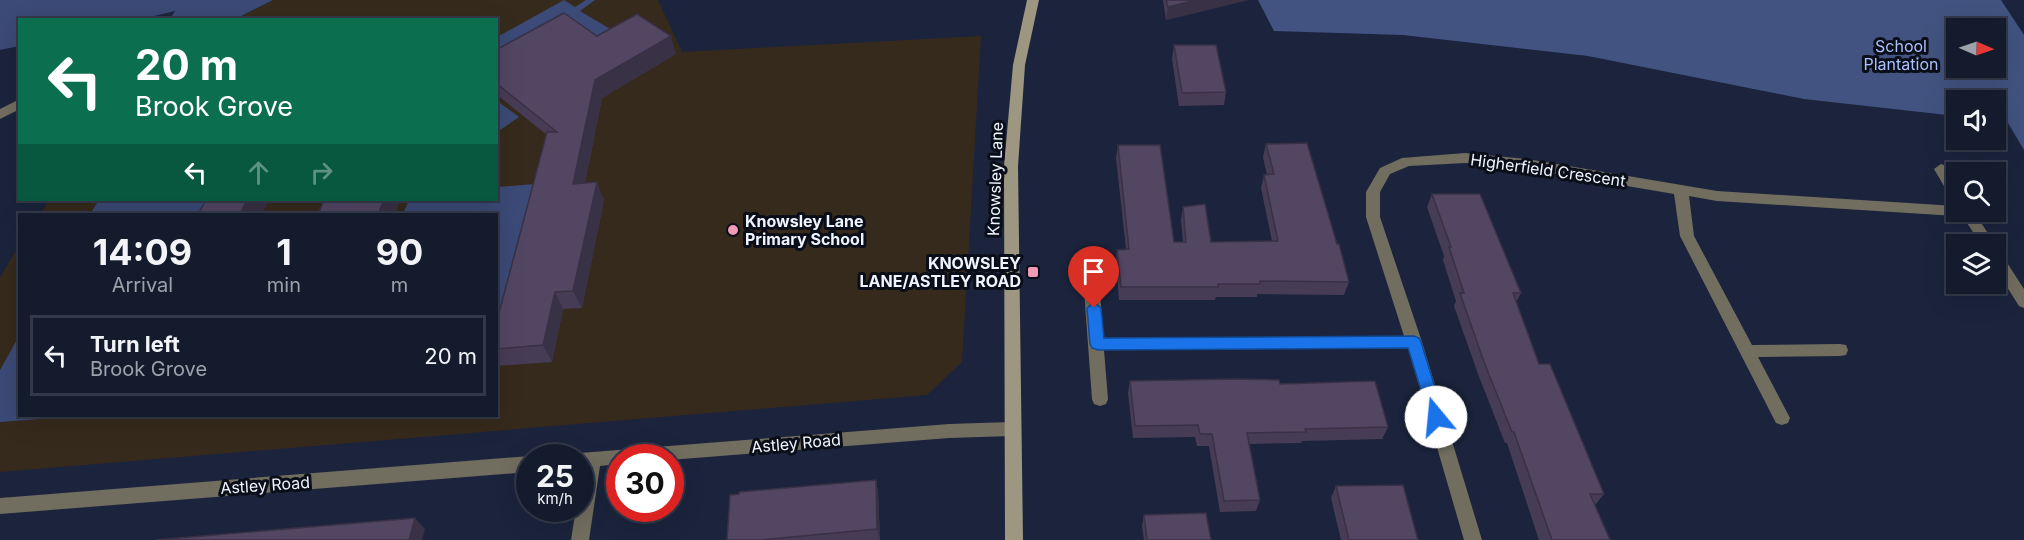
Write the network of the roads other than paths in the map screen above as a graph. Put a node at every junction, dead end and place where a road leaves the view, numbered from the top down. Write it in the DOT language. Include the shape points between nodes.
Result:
graph roads {
  1 [pos="1033,0"];
  2 [pos="18,105"];
  3 [pos="0,115"];
  4 [pos="1941,169"];
  5 [pos="1946,177"];
  6 [pos="1681,191"];
  7 [pos="1946,210"];
  8 [pos="2006,273"];
  9 [pos="1092,290"];
  10 [pos="2024,302"];
  11 [pos="1414,342"];
  12 [pos="1098,344"];
  13 [pos="1840,350"];
  14 [pos="1748,351"];
  15 [pos="1100,399"];
  16 [pos="1782,418"];
  17 [pos="1011,429"];
  18 [pos="594,458"];
  19 [pos="516,465"];
  20 [pos="0,506"];
  21 [pos="582,522"];
  22 [pos="580,540"];
  23 [pos="1014,540"];
  24 [pos="1473,540"];
  1 -- 17 [label="main road, Knowsley Lane" via="1016,79 1011,199"];
  2 -- 3 [label="street"];
  4 -- 5 [label="street"];
  6 -- 7 [label="street, Higherfield Crescent"];
  6 -- 11 [label="street, Higherfield Crescent" via="1493,160 1440,158 1395,165 1378,181 1372,210"];
  6 -- 14 [label="street" via="1687,236"];
  8 -- 10 [label="street"];
  9 -- 12 [label="street"];
  11 -- 12 [label="street"];
  11 -- 24 [label="street, Higherfield Crescent"];
  12 -- 15 [label="street"];
  13 -- 14 [label="street"];
  14 -- 16 [label="street"];
  17 -- 18 [label="street, Astley Road"];
  17 -- 23 [label="main road, Knowsley Lane"];
  19 -- 20 [label="street, Astley Road"];
  21 -- 22 [label="street"];
}
